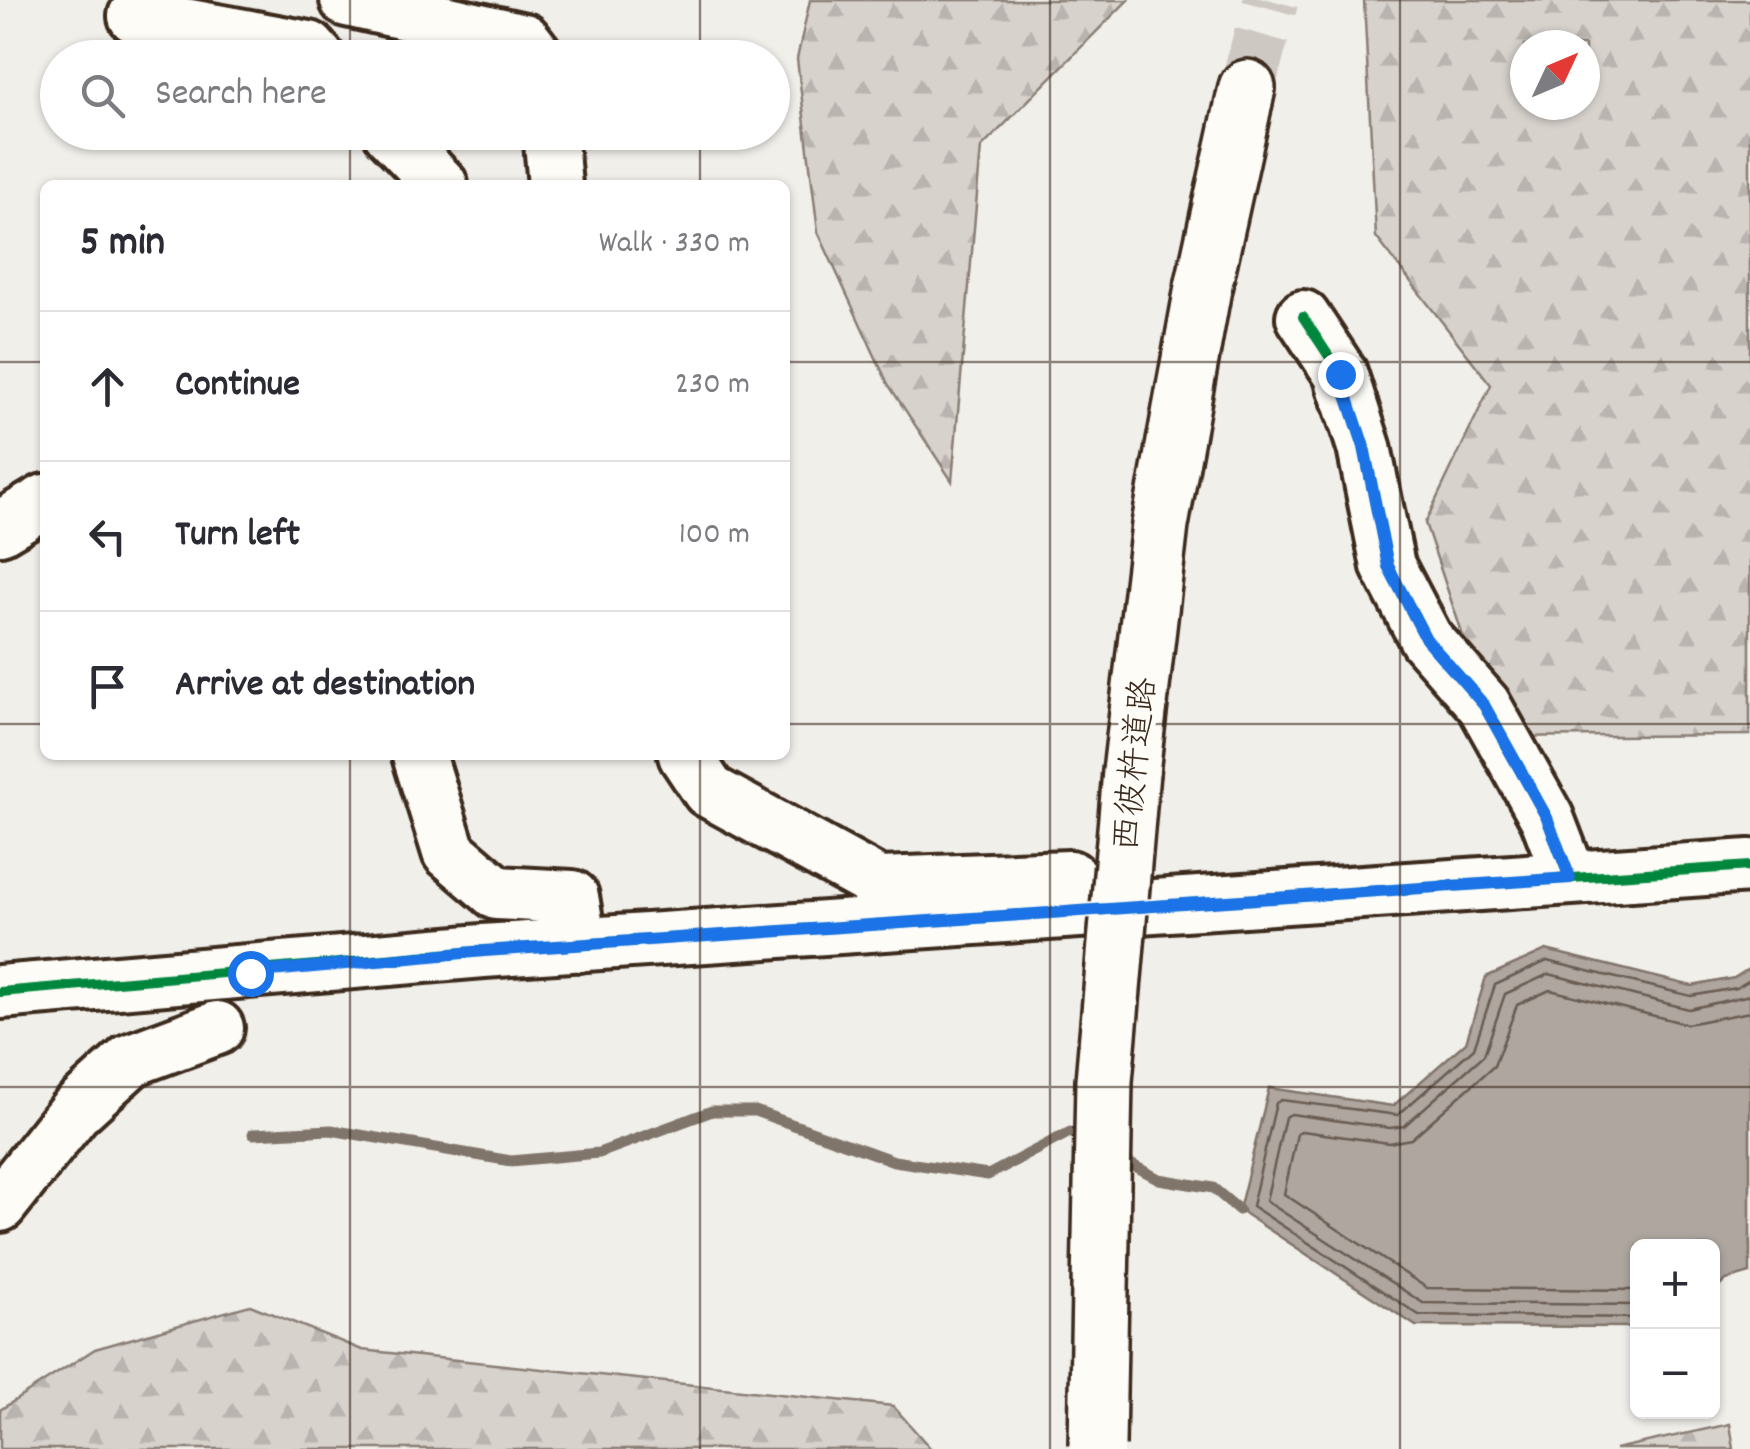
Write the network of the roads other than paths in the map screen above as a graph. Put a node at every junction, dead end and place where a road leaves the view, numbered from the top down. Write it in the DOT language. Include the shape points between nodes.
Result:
graph roads {
  1 [pos="347,0"];
  2 [pos="135,16"];
  3 [pos="266,40"];
  4 [pos="524,40"];
  5 [pos="1246,88"];
  6 [pos="407,150"];
  7 [pos="552,150"];
  8 [pos="436,180"];
  9 [pos="555,180"];
  10 [pos="1302,317"];
  11 [pos="40,504"];
  12 [pos="0,528"];
  13 [pos="421,760"];
  14 [pos="687,760"];
  15 [pos="1750,866"];
  16 [pos="1570,878"];
  17 [pos="1133,908"];
  18 [pos="580,945"];
  19 [pos="0,992"];
  20 [pos="217,1028"];
  21 [pos="0,1206"];
  22 [pos="1097,1447"];
  1 -- 4 [label="street"];
  2 -- 3 [label="street"];
  5 -- 22 [label="highway, 西彼杵道路, bridge" via="1160,525 1131,772 1104,1081"];
  6 -- 8 [label="street"];
  7 -- 9 [label="street"];
  10 -- 16 [label="street" via="1340,374 1364,447 1388,566 1426,639 1484,705 1547,818"];
  11 -- 12 [label="street"];
  13 -- 18 [label="street" via="449,852 497,893 572,897"];
  14 -- 17 [label="street" via="709,791 879,884 1114,876"];
  15 -- 16 [label="street"];
  16 -- 17 [label="street"];
  17 -- 18 [label="street"];
  18 -- 19 [label="street"];
  20 -- 21 [label="street" via="131,1060 74,1112"];
}
